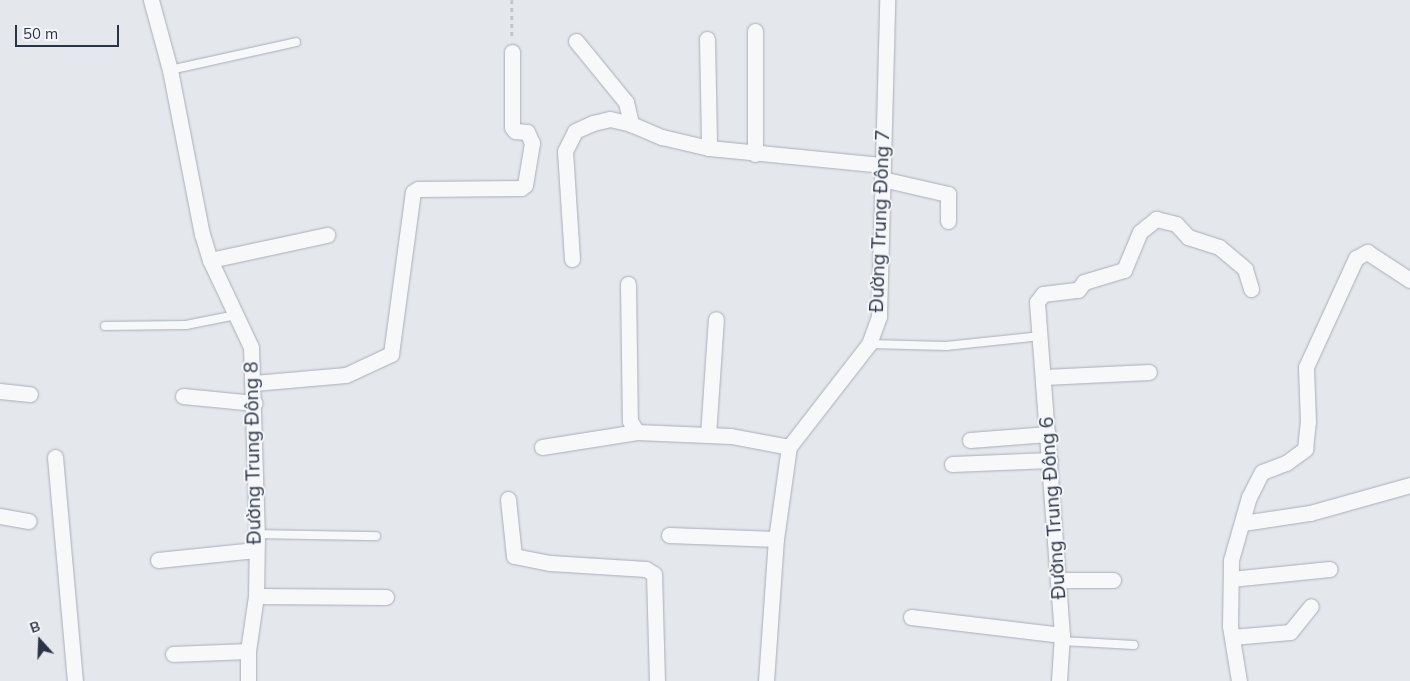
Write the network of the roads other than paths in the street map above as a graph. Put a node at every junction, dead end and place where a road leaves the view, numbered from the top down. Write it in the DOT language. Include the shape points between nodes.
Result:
graph roads {
  1 [pos="151,0"];
  2 [pos="887,0"];
  3 [pos="755,31"];
  4 [pos="707,39"];
  5 [pos="576,41"];
  6 [pos="296,42"];
  7 [pos="512,52"];
  8 [pos="170,70"];
  9 [pos="631,124"];
  10 [pos="709,148"];
  11 [pos="755,154"];
  12 [pos="882,172"];
  13 [pos="948,221"];
  14 [pos="327,234"];
  15 [pos="572,259"];
  16 [pos="210,260"];
  17 [pos="1410,280"];
  18 [pos="628,284"];
  19 [pos="1251,289"];
  20 [pos="236,315"];
  21 [pos="716,319"];
  22 [pos="105,326"];
  23 [pos="1040,336"];
  24 [pos="869,344"];
  25 [pos="1149,372"];
  26 [pos="1044,377"];
  27 [pos="254,382"];
  28 [pos="0,391"];
  29 [pos="30,394"];
  30 [pos="184,396"];
  31 [pos="255,403"];
  32 [pos="637,432"];
  33 [pos="1048,434"];
  34 [pos="708,435"];
  35 [pos="970,440"];
  36 [pos="542,447"];
  37 [pos="789,447"];
  38 [pos="55,457"];
  39 [pos="1050,460"];
  40 [pos="952,464"];
  41 [pos="1410,485"];
  42 [pos="508,499"];
  43 [pos="0,516"];
  44 [pos="29,522"];
  45 [pos="1243,523"];
  46 [pos="257,534"];
  47 [pos="669,535"];
  48 [pos="376,536"];
  49 [pos="776,539"];
  50 [pos="255,550"];
  51 [pos="158,560"];
  52 [pos="1329,569"];
  53 [pos="1231,579"];
  54 [pos="1059,580"];
  55 [pos="1113,580"];
  56 [pos="256,596"];
  57 [pos="386,597"];
  58 [pos="1312,606"];
  59 [pos="911,617"];
  60 [pos="1232,637"];
  61 [pos="1062,638"];
  62 [pos="1134,645"];
  63 [pos="248,652"];
  64 [pos="173,654"];
  65 [pos="75,681"];
  66 [pos="248,681"];
  67 [pos="657,681"];
  68 [pos="766,681"];
  69 [pos="1059,681"];
  70 [pos="1239,681"];
  1 -- 8 [label="street, Đường Trung Đông 8"];
  2 -- 12 [label="street, Đường Trung Đông 7"];
  3 -- 11 [label="street"];
  4 -- 10 [label="street"];
  5 -- 9 [label="street" via="626,102"];
  6 -- 8 [label="lane"];
  7 -- 27 [label="street" via="512,127 515,132 527,132 532,142 525,185 521,188 418,189 412,192 391,354 346,376"];
  8 -- 16 [label="street, Đường Trung Đông 8"];
  9 -- 10 [label="street" via="662,137"];
  9 -- 15 [label="street" via="610,120 593,123 575,131 565,151"];
  10 -- 11 [label="street"];
  11 -- 12 [label="street"];
  12 -- 13 [label="street" via="948,194"];
  12 -- 24 [label="street, Đường Trung Đông 7" via="878,316"];
  14 -- 16 [label="street"];
  16 -- 20 [label="street, Đường Trung Đông 8"];
  17 -- 45 [label="street" via="1367,252 1356,258 1306,367 1308,422 1305,449 1286,463 1262,472 1249,497"];
  18 -- 32 [label="street" via="630,421"];
  19 -- 23 [label="street, Đường Trung Đông 6" via="1245,269 1219,247 1188,237 1176,224 1156,219 1140,232 1124,270 1084,282 1078,290 1043,294 1037,302"];
  20 -- 22 [label="lane" via="186,325"];
  20 -- 27 [label="street, Đường Trung Đông 8" via="251,347"];
  21 -- 34 [label="street"];
  23 -- 24 [label="lane" via="946,346"];
  23 -- 26 [label="street, Đường Trung Đông 6"];
  24 -- 37 [label="street, Đường Trung Đông 7"];
  25 -- 26 [label="street"];
  26 -- 33 [label="street, Đường Trung Đông 6"];
  27 -- 31 [label="street, Đường Trung Đông 8"];
  28 -- 29 [label="street"];
  30 -- 31 [label="street"];
  31 -- 46 [label="street, Đường Trung Đông 8"];
  32 -- 34 [label="street"];
  32 -- 36 [label="street"];
  33 -- 35 [label="street"];
  33 -- 39 [label="street, Đường Trung Đông 6"];
  34 -- 37 [label="street"];
  37 -- 49 [label="street, Đường Trung Đông 7"];
  38 -- 65 [label="street"];
  39 -- 40 [label="street"];
  39 -- 54 [label="street, Đường Trung Đông 6"];
  41 -- 45 [label="street" via="1310,513"];
  42 -- 67 [label="street" via="514,556 550,563 646,569 654,574"];
  43 -- 44 [label="street"];
  45 -- 53 [label="street" via="1231,560"];
  46 -- 48 [label="lane"];
  46 -- 50 [label="street, Đường Trung Đông 8"];
  47 -- 49 [label="street"];
  49 -- 68 [label="street, Đường Trung Đông 7"];
  50 -- 51 [label="street"];
  50 -- 56 [label="street, Đường Trung Đông 8"];
  52 -- 53 [label="street"];
  53 -- 60 [label="street"];
  54 -- 55 [label="street"];
  54 -- 61 [label="street, Đường Trung Đông 6"];
  56 -- 57 [label="street"];
  56 -- 63 [label="street, Đường Trung Đông 8"];
  58 -- 60 [label="street" via="1290,632"];
  59 -- 61 [label="street"];
  60 -- 70 [label="street"];
  61 -- 62 [label="lane"];
  61 -- 69 [label="street, Đường Trung Đông 6"];
  63 -- 64 [label="street"];
  63 -- 66 [label="street, Đường Trung Đông 8"];
}
